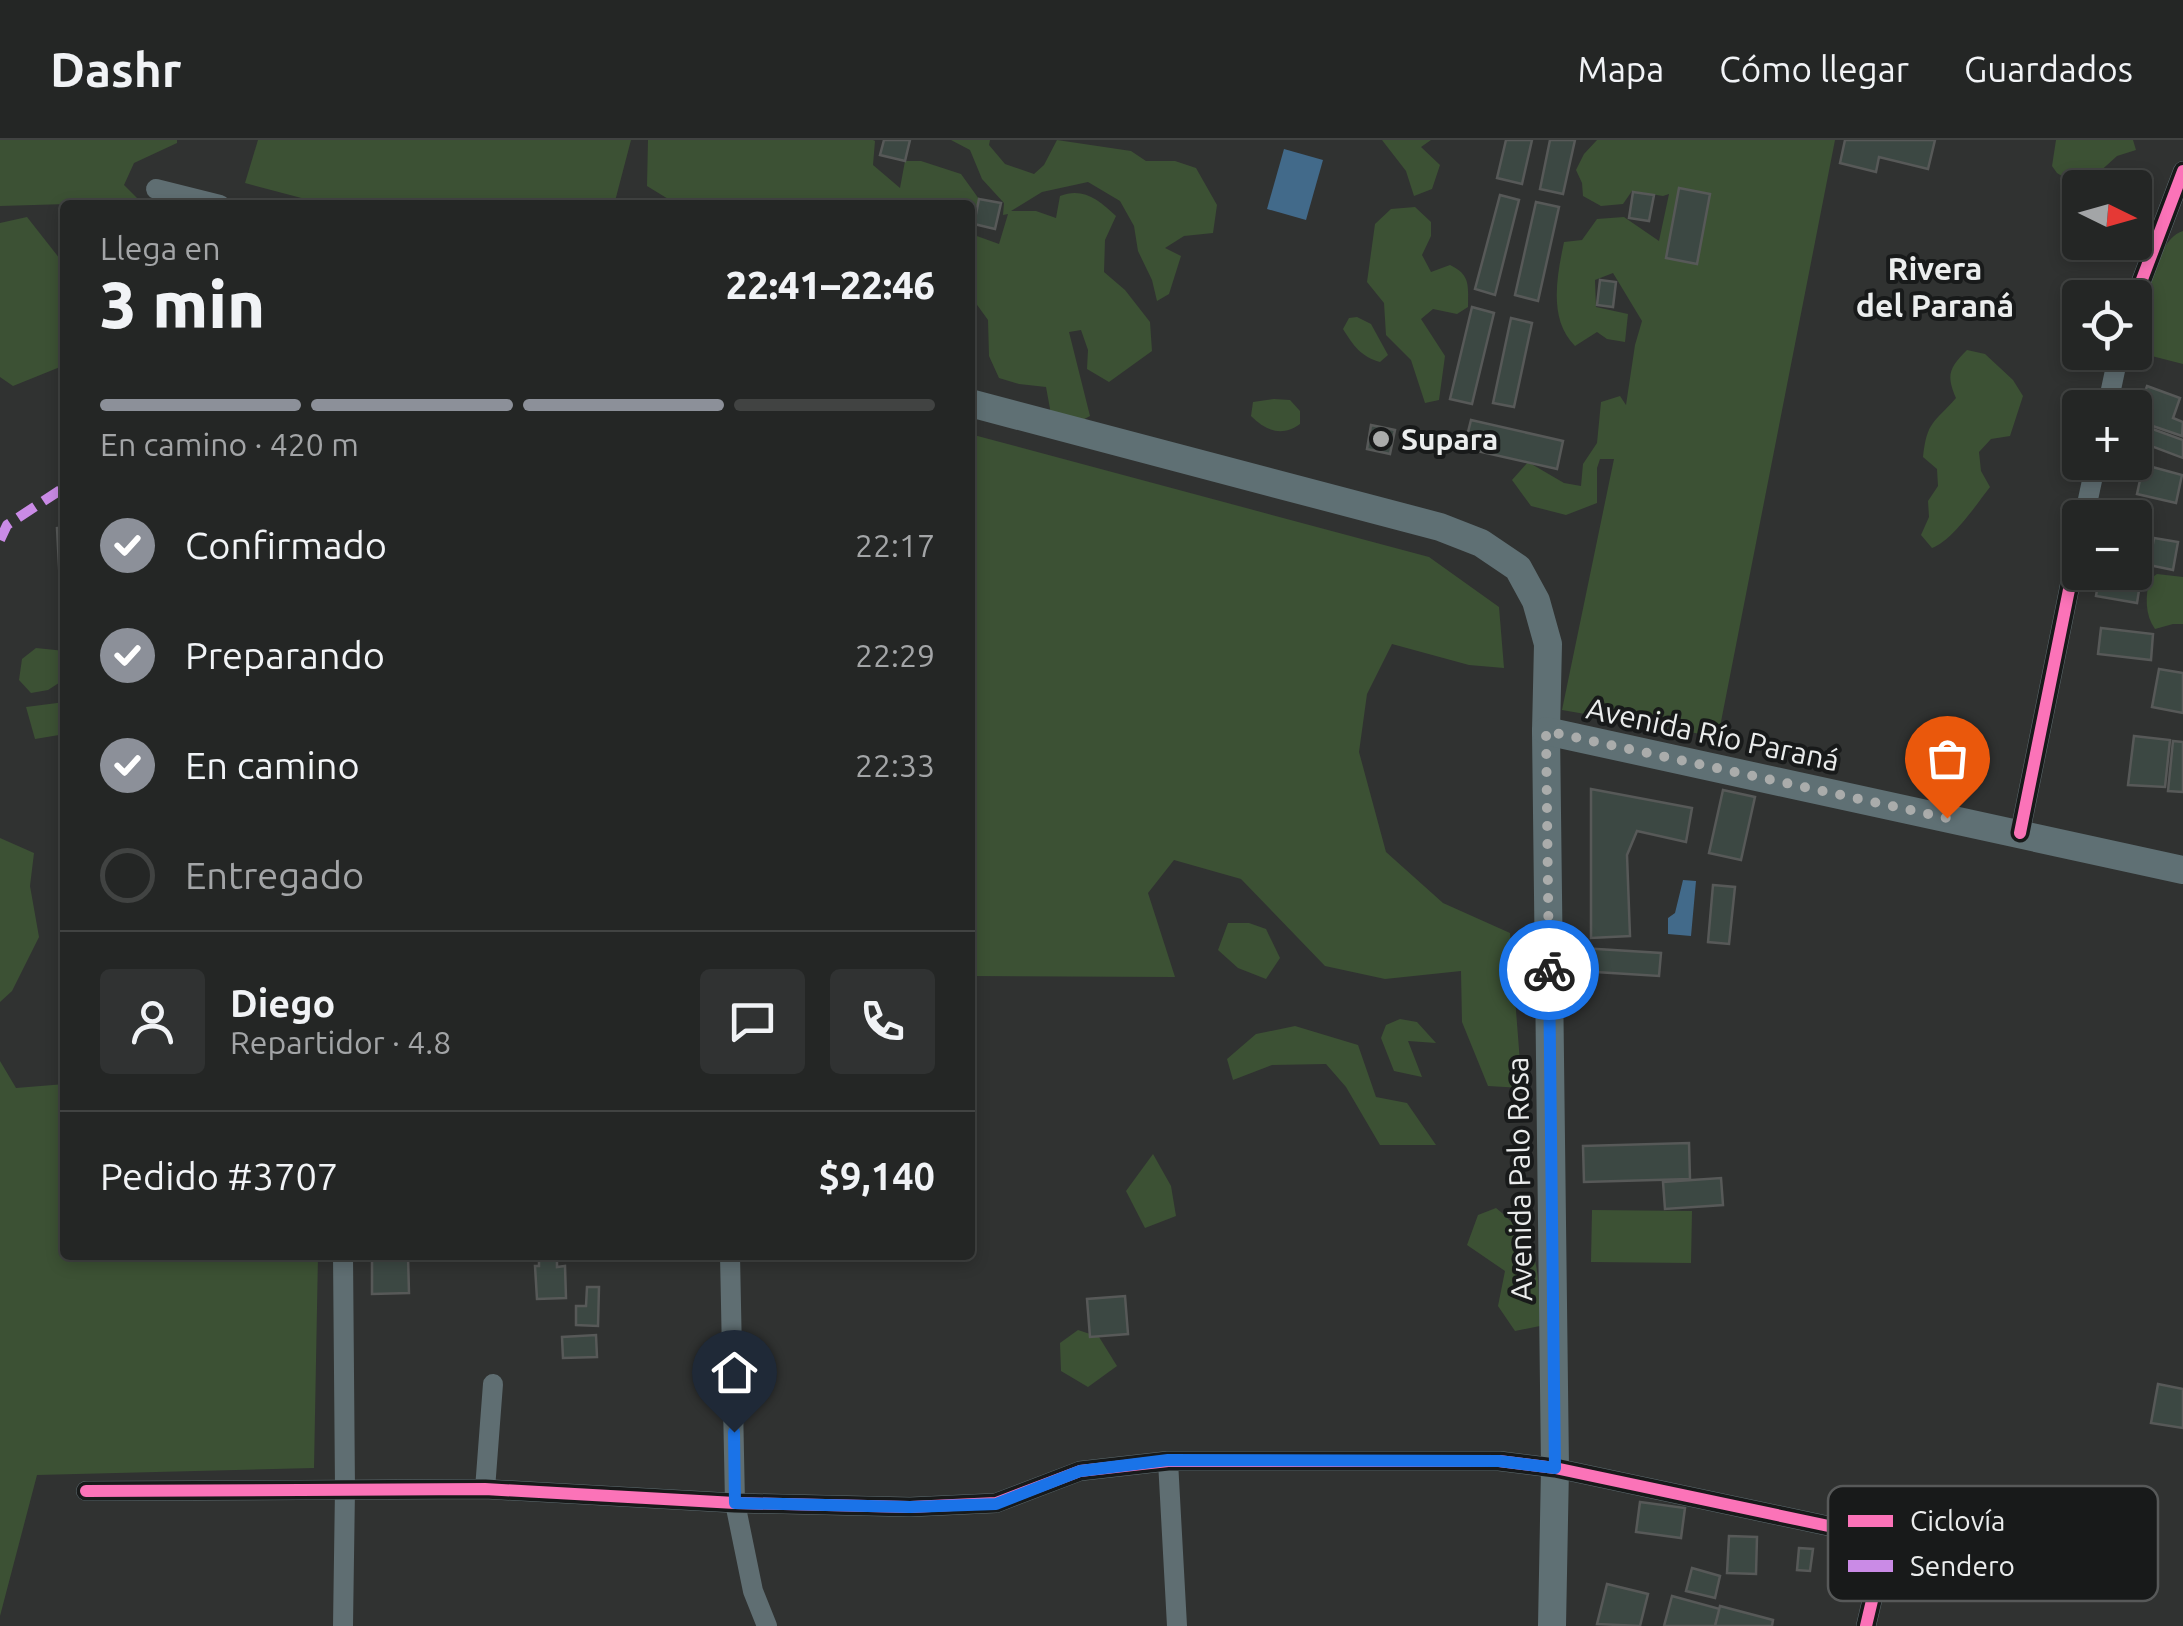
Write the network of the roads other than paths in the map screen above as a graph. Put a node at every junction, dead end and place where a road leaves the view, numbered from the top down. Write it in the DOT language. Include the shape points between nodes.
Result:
graph roads {
  1 [pos="2183,171"];
  2 [pos="156,189"];
  3 [pos="200,200"];
  4 [pos="2142,280"];
  5 [pos="975,404"];
  6 [pos="2069,590"];
  7 [pos="1546,731"];
  8 [pos="2020,834"];
  9 [pos="2183,870"];
  10 [pos="343,1260"];
  11 [pos="730,1260"];
  12 [pos="493,1384"];
  13 [pos="1168,1460"];
  14 [pos="1555,1468"];
  15 [pos="345,1489"];
  16 [pos="485,1489"];
  17 [pos="86,1491"];
  18 [pos="735,1503"];
  19 [pos="1828,1526"];
  20 [pos="1872,1601"];
  21 [pos="343,1626"];
  22 [pos="767,1626"];
  23 [pos="1177,1626"];
  24 [pos="1552,1626"];
  25 [pos="1866,1626"];
  1 -- 4 [label="street"];
  2 -- 3 [label="street"];
  5 -- 7 [label="main road, Avenida Río Paraná" via="1440,526 1480,543 1518,568 1536,601 1548,644"];
  6 -- 8 [label="street"];
  7 -- 8 [label="main road, Avenida Río Paraná"];
  7 -- 14 [label="main road, Avenida Palo Rosa"];
  8 -- 9 [label="main road, Avenida Río Paraná"];
  10 -- 15 [label="street"];
  11 -- 18 [label="street"];
  12 -- 16 [label="street"];
  13 -- 14 [label="street" via="1499,1461"];
  13 -- 18 [label="street" via="1080,1471 996,1504"];
  13 -- 23 [label="street"];
  14 -- 19 [label="street"];
  14 -- 24 [label="main road, Avenida Palo Rosa"];
  15 -- 16 [label="street"];
  15 -- 17 [label="street"];
  15 -- 21 [label="street"];
  16 -- 18 [label="street"];
  18 -- 22 [label="street" via="752,1590"];
  20 -- 25 [label="street"];
}
